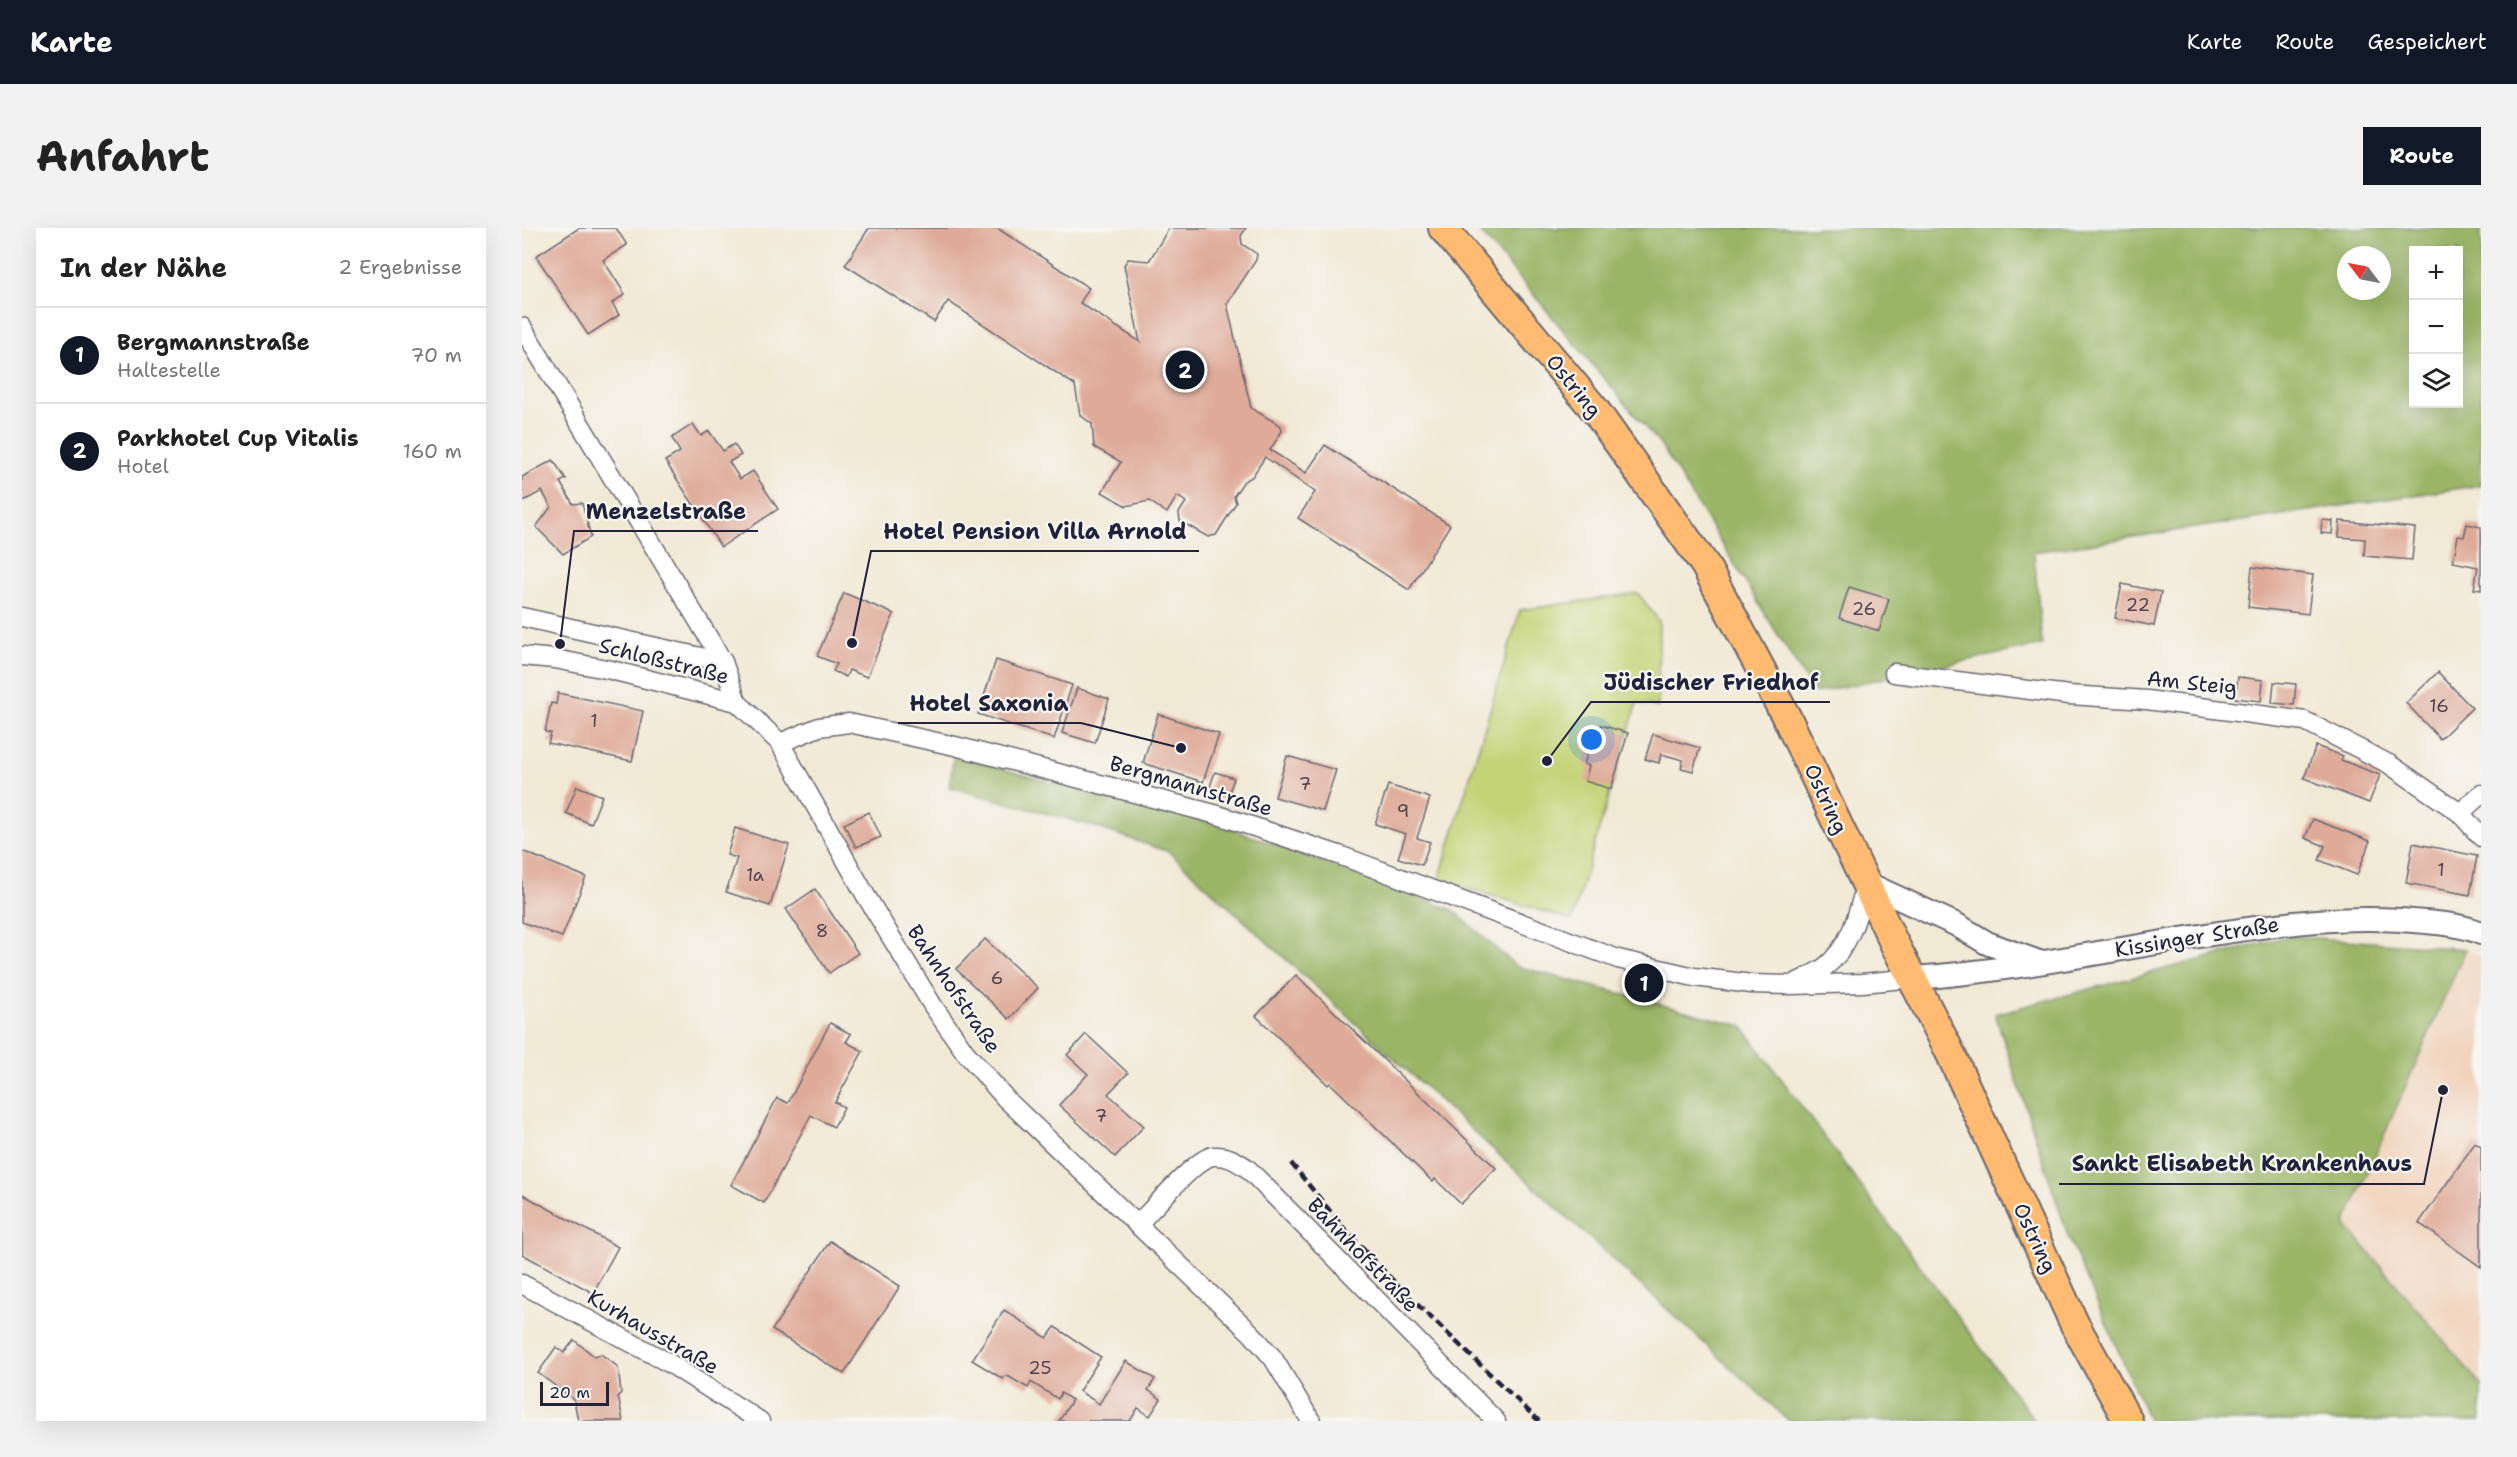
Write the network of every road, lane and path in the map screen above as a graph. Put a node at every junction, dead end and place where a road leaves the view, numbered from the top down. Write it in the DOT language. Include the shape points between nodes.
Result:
graph roads {
  1 [pos="1443,228"];
  2 [pos="522,327"];
  3 [pos="522,617"];
  4 [pos="522,656"];
  5 [pos="723,662"];
  6 [pos="1894,673"];
  7 [pos="737,702"];
  8 [pos="780,743"];
  9 [pos="2481,794"];
  10 [pos="2460,813"];
  11 [pos="2481,837"];
  12 [pos="1866,883"];
  13 [pos="2481,933"];
  14 [pos="2037,961"];
  15 [pos="1914,978"];
  16 [pos="1791,985"];
  17 [pos="1137,1225"];
  18 [pos="522,1284"];
  19 [pos="760,1421"];
  20 [pos="1311,1421"];
  21 [pos="1496,1421"];
  22 [pos="2128,1421"];
  1 -- 12 [label="main road, Ostring" via="1595,410 1705,565 1790,722"];
  2 -- 5 [label="street"];
  3 -- 5 [label="street"];
  4 -- 7 [label="street, Schloßstraße" via="611,670"];
  5 -- 7 [label="street"];
  6 -- 10 [label="street, Am Steig" via="2305,721 2389,764"];
  7 -- 8 [label="street, Schloßstraße"];
  8 -- 16 [label="street, Bergmannstraße" via="819,727 849,723 955,746 1218,815 1339,855 1618,959 1694,976"];
  8 -- 17 [label="street, Bahnhofstraße" via="872,906 965,1052 1006,1099"];
  9 -- 10 [label="street"];
  10 -- 11 [label="street, Am Steig"];
  12 -- 14 [label="street" via="1957,925 1987,944"];
  12 -- 15 [label="main road, Ostring"];
  12 -- 16 [label="street" via="1857,920 1846,943 1824,967"];
  13 -- 14 [label="street, Kissinger Straße" via="2427,922 2350,918 2285,923"];
  14 -- 15 [label="street, Kissinger Straße" via="1973,974"];
  15 -- 16 [label="street, Bergmannstraße"];
  15 -- 22 [label="main road, Ostring" via="2074,1323"];
  17 -- 20 [label="street, Bahnhofstraße" via="1252,1334 1273,1358"];
  17 -- 21 [label="street, Bahnhofstraße" via="1195,1166 1211,1156 1230,1157 1247,1168"];
  18 -- 19 [label="street, Kurhausstraße" via="669,1363"];
}
